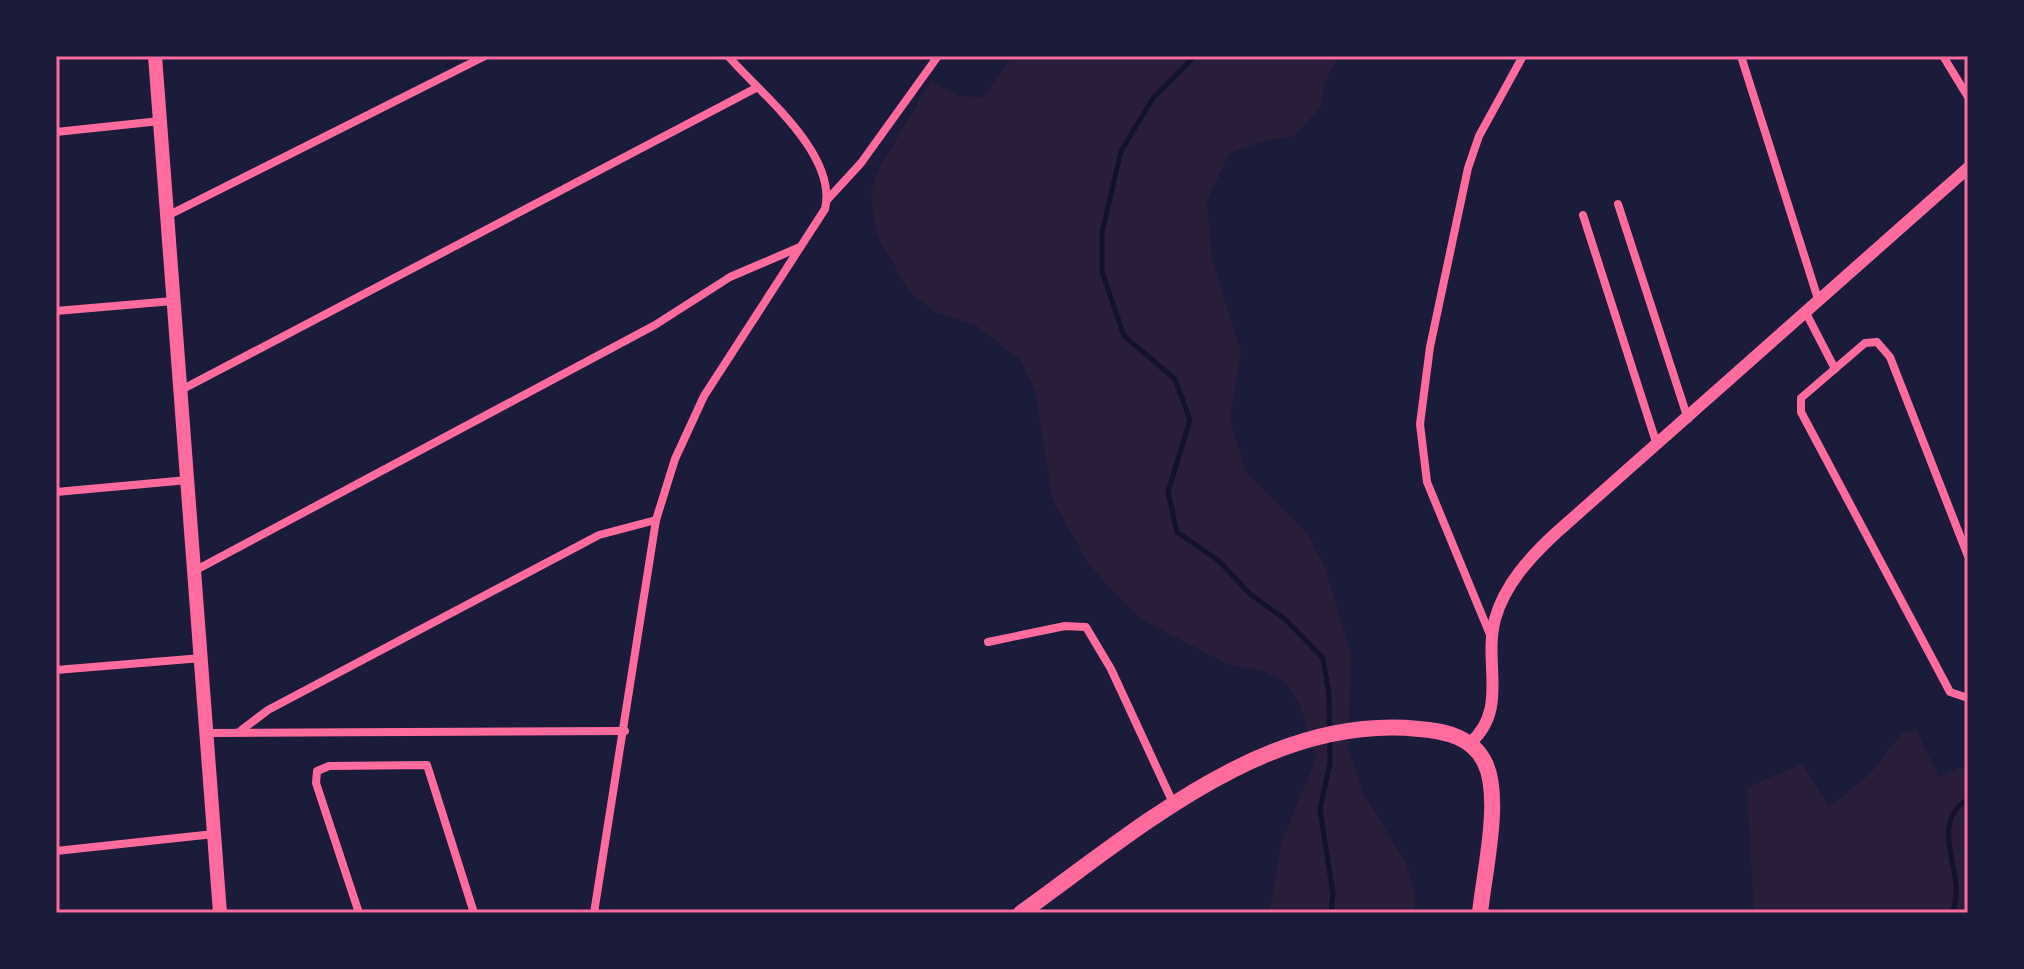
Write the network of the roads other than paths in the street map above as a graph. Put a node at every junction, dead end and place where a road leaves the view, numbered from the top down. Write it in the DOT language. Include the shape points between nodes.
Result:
graph roads {
  1 [pos="155,56"];
  2 [pos="485,56"];
  3 [pos="728,56"];
  4 [pos="938,56"];
  5 [pos="1523,56"];
  6 [pos="1741,56"];
  7 [pos="1943,56"];
  8 [pos="756,88"];
  9 [pos="1968,97"];
  10 [pos="160,121"];
  11 [pos="56,132"];
  12 [pos="1968,168"];
  13 [pos="827,200"];
  14 [pos="1618,204"];
  15 [pos="1583,215"];
  16 [pos="167,216"];
  17 [pos="800,247"];
  18 [pos="1818,299"];
  19 [pos="173,301"];
  20 [pos="56,311"];
  21 [pos="1805,311"];
  22 [pos="1835,369"];
  23 [pos="181,390"];
  24 [pos="1688,419"];
  25 [pos="1657,445"];
  26 [pos="188,480"];
  27 [pos="56,492"];
  28 [pos="656,520"];
  29 [pos="1968,556"];
  30 [pos="196,570"];
  31 [pos="1492,637"];
  32 [pos="988,642"];
  33 [pos="202,658"];
  34 [pos="56,670"];
  35 [pos="1968,698"];
  36 [pos="625,731"];
  37 [pos="239,732"];
  38 [pos="209,733"];
  39 [pos="1470,743"];
  40 [pos="1174,805"];
  41 [pos="214,834"];
  42 [pos="56,851"];
  43 [pos="220,913"];
  44 [pos="359,913"];
  45 [pos="474,913"];
  46 [pos="594,913"];
  47 [pos="1021,913"];
  48 [pos="1480,913"];
  1 -- 10 [label="main road"];
  2 -- 16 [label="street"];
  3 -- 8 [label="street"];
  4 -- 13 [label="street" via="861,163"];
  5 -- 31 [label="street" via="1479,136 1468,168 1430,347 1420,424 1427,482"];
  6 -- 18 [label="street"];
  7 -- 9 [label="street"];
  8 -- 13 [label="street" via="817,159"];
  8 -- 23 [label="street"];
  10 -- 11 [label="street"];
  10 -- 16 [label="main road"];
  12 -- 18 [label="street"];
  13 -- 17 [label="street"];
  14 -- 24 [label="street"];
  15 -- 25 [label="street"];
  16 -- 19 [label="main road"];
  17 -- 28 [label="street" via="693,416"];
  17 -- 30 [label="street" via="730,277 655,325"];
  18 -- 21 [label="street"];
  19 -- 20 [label="street"];
  19 -- 23 [label="main road"];
  21 -- 22 [label="street"];
  21 -- 24 [label="street"];
  22 -- 29 [label="street" via="1865,343 1883,346"];
  22 -- 35 [label="street" via="1801,398 1801,412 1950,692"];
  23 -- 26 [label="main road"];
  24 -- 25 [label="street"];
  25 -- 31 [label="street" via="1525,564 1502,601"];
  26 -- 27 [label="street"];
  26 -- 30 [label="main road"];
  28 -- 36 [label="street"];
  28 -- 37 [label="street" via="599,535 268,710"];
  30 -- 33 [label="main road"];
  31 -- 39 [label="street" via="1490,718"];
  32 -- 40 [label="street" via="1065,626 1086,627"];
  33 -- 34 [label="street"];
  33 -- 38 [label="main road"];
  36 -- 37 [label="street"];
  36 -- 46 [label="street"];
  37 -- 38 [label="street"];
  38 -- 41 [label="main road"];
  39 -- 40 [label="main road" via="1411,728 1340,732 1227,774"];
  39 -- 48 [label="main road" via="1487,766 1491,783"];
  40 -- 47 [label="main road"];
  41 -- 42 [label="street"];
  41 -- 43 [label="main road"];
  44 -- 45 [label="street" via="316,783 317,771 329,766 427,765"];
}
